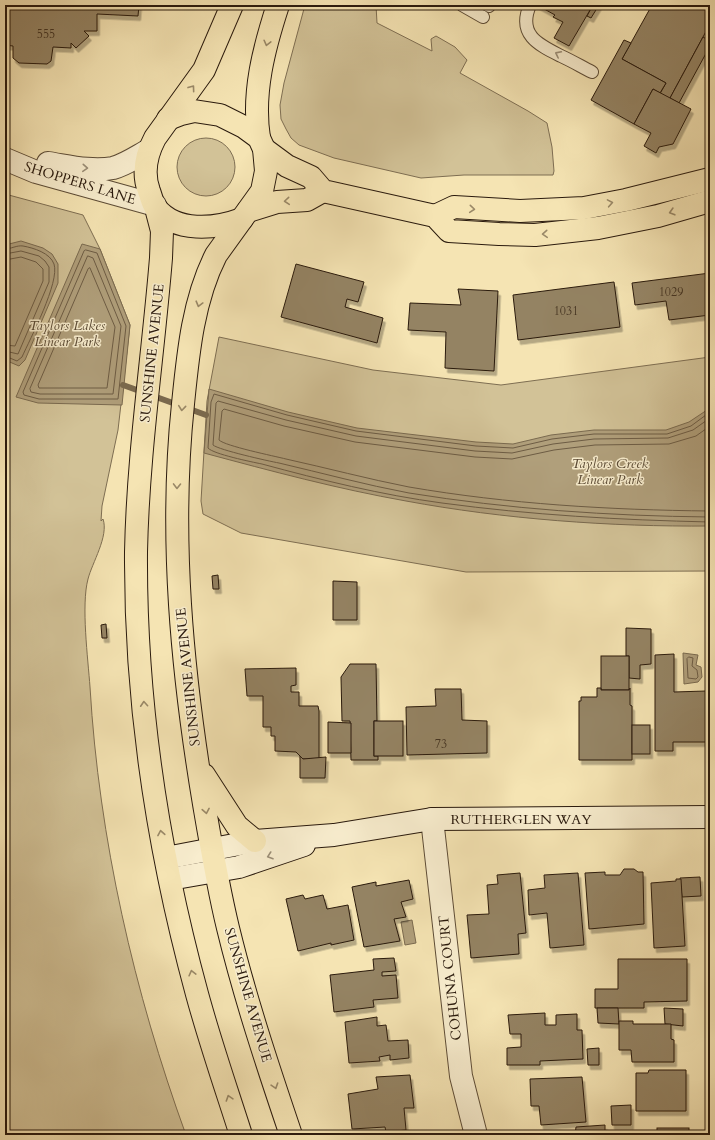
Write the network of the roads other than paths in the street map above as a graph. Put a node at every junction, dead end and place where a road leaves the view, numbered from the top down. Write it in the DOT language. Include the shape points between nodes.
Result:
graph roads {
  1 [pos="232,5"];
  2 [pos="278,5"];
  3 [pos="462,5"];
  4 [pos="530,5"];
  5 [pos="486,9"];
  6 [pos="592,72"];
  7 [pos="168,119"];
  8 [pos="262,144"];
  9 [pos="149,150"];
  10 [pos="5,158"];
  11 [pos="710,179"];
  12 [pos="323,191"];
  13 [pos="710,201"];
  14 [pos="155,207"];
  15 [pos="578,208"];
  16 [pos="245,215"];
  17 [pos="435,216"];
  18 [pos="578,231"];
  19 [pos="197,764"];
  20 [pos="710,817"];
  21 [pos="432,819"];
  22 [pos="334,835"];
  23 [pos="255,841"];
  24 [pos="212,849"];
  25 [pos="168,868"];
  26 [pos="216,871"];
  27 [pos="241,1135"];
  28 [pos="292,1135"];
  29 [pos="476,1135"];
  7 -- 1 [label="main road, one-way" via="204,70"];
  2 -- 8 [label="main road, one-way" via="258,86 256,113"];
  3 -- 5 [label="lane"];
  6 -- 4 [label="lane, one-way" via="534,40 529,34 526,20"];
  7 -- 8 [label="main road" via="194,111 210,113 232,120"];
  7 -- 9 [label="main road"];
  8 -- 12 [label="main road" via="287,166 312,176"];
  8 -- 16 [label="main road" via="266,171 262,191"];
  10 -- 9 [label="street, SHOPPERS LANE, one-way" via="78,168 106,169 114,168"];
  9 -- 14 [label="main road" via="146,183"];
  10 -- 14 [label="street, SHOPPERS LANE" via="36,172"];
  15 -- 11 [label="main road, one-way" via="626,200"];
  12 -- 16 [label="main road, one-way" via="307,200 277,202"];
  12 -- 17 [label="main road"];
  13 -- 18 [label="main road, one-way" via="658,216"];
  14 -- 16 [label="main road" via="164,215 190,226 214,227"];
  25 -- 14 [label="main road, SUNSHINE AVENUE, one-way" via="145,719 136,553 143,427 162,258 162,231"];
  17 -- 15 [label="main road, one-way" via="454,207 501,211"];
  15 -- 18 [label="main road"];
  16 -- 19 [label="main road, SUNSHINE AVENUE, one-way" via="210,266 197,309 187,369 179,448 178,567 184,653"];
  18 -- 17 [label="main road, one-way" via="536,235 468,233 449,231"];
  19 -- 23 [label="main road" via="229,816"];
  19 -- 24 [label="main road, SUNSHINE AVENUE, one-way"];
  20 -- 21 [label="street, RUTHERGLEN WAY"];
  21 -- 22 [label="street, RUTHERGLEN WAY"];
  21 -- 29 [label="street, COHUNA COURT" via="461,1076"];
  22 -- 23 [label="street, RUTHERGLEN WAY"];
  22 -- 26 [label="street, RUTHERGLEN WAY, one-way" via="238,867"];
  23 -- 24 [label="street, RUTHERGLEN WAY"];
  24 -- 25 [label="street, RUTHERGLEN WAY"];
  24 -- 26 [label="main road, SUNSHINE AVENUE"];
  25 -- 26 [label="street, RUTHERGLEN WAY"];
  27 -- 25 [label="main road, SUNSHINE AVENUE, one-way" via="197,995"];
  26 -- 28 [label="main road, SUNSHINE AVENUE, one-way" via="241,976"];
}
